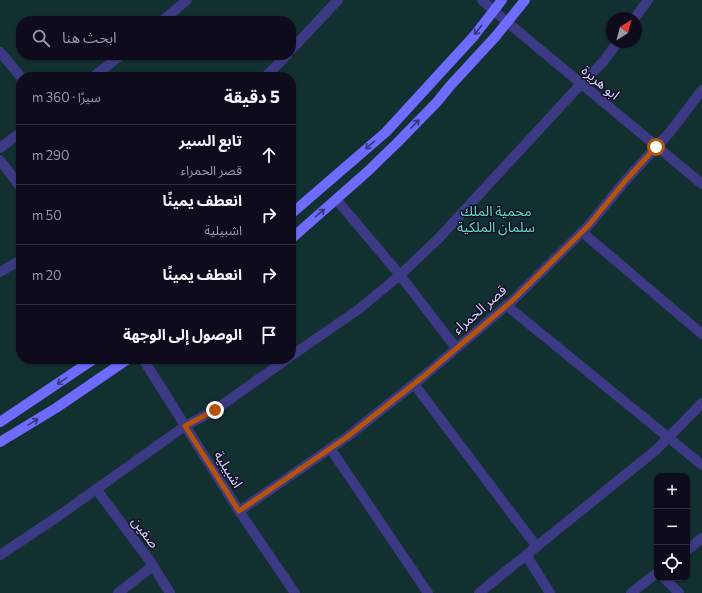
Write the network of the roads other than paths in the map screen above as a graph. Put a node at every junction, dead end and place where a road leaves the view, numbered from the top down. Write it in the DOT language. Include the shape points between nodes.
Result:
graph roads {
  1 [pos="187,0"];
  2 [pos="338,0"];
  3 [pos="482,0"];
  4 [pos="502,0"];
  5 [pos="524,0"];
  6 [pos="648,0"];
  7 [pos="494,10"];
  8 [pos="639,12"];
  9 [pos="168,16"];
  10 [pos="507,22"];
  11 [pos="296,45"];
  12 [pos="614,48"];
  13 [pos="0,52"];
  14 [pos="115,60"];
  15 [pos="282,60"];
  16 [pos="17,72"];
  17 [pos="99,72"];
  18 [pos="270,72"];
  19 [pos="581,84"];
  20 [pos="702,90"];
  21 [pos="16,136"];
  22 [pos="656,147"];
  23 [pos="0,148"];
  24 [pos="0,160"];
  25 [pos="16,181"];
  26 [pos="702,184"];
  27 [pos="336,200"];
  28 [pos="296,210"];
  29 [pos="582,232"];
  30 [pos="296,235"];
  31 [pos="16,263"];
  32 [pos="0,272"];
  33 [pos="400,276"];
  34 [pos="506,305"];
  35 [pos="702,334"];
  36 [pos="456,348"];
  37 [pos="296,353"];
  38 [pos="87,364"];
  39 [pos="121,364"];
  40 [pos="145,364"];
  41 [pos="280,364"];
  42 [pos="414,384"];
  43 [pos="702,403"];
  44 [pos="0,422"];
  45 [pos="185,426"];
  46 [pos="669,437"];
  47 [pos="0,442"];
  48 [pos="330,448"];
  49 [pos="702,465"];
  50 [pos="96,489"];
  51 [pos="239,511"];
  52 [pos="702,538"];
  53 [pos="537,546"];
  54 [pos="690,548"];
  55 [pos="0,555"];
  56 [pos="526,555"];
  57 [pos="153,566"];
  58 [pos="654,575"];
  59 [pos="667,581"];
  60 [pos="290,591"];
  61 [pos="118,593"];
  62 [pos="170,593"];
  63 [pos="428,593"];
  64 [pos="479,593"];
  65 [pos="550,593"];
  66 [pos="631,593"];
  67 [pos="679,593"];
  1 -- 9 [label="street"];
  2 -- 11 [label="street"];
  3 -- 7 [label="street, ابو هريرة"];
  4 -- 7 [label="street"];
  5 -- 10 [label="street"];
  6 -- 8 [label="street"];
  7 -- 10 [label="street, ابو هريرة"];
  7 -- 28 [label="street, one-way" via="474,36 386,132"];
  10 -- 19 [label="street, ابو هريرة"];
  27 -- 10 [label="street, one-way" via="423,116"];
  12 -- 19 [label="street"];
  13 -- 16 [label="street"];
  14 -- 17 [label="street"];
  15 -- 18 [label="street"];
  19 -- 22 [label="street, ابو هريرة"];
  19 -- 33 [label="street"];
  20 -- 22 [label="street, قصر الحمراء"];
  21 -- 23 [label="street"];
  22 -- 26 [label="street, ابو هريرة"];
  22 -- 29 [label="street, قصر الحمراء"];
  24 -- 25 [label="street"];
  30 -- 27 [label="street, one-way"];
  27 -- 33 [label="street"];
  29 -- 34 [label="street, قصر الحمراء"];
  29 -- 35 [label="street"];
  31 -- 32 [label="street"];
  33 -- 36 [label="street"];
  33 -- 37 [label="street" via="359,309"];
  34 -- 36 [label="street, قصر الحمراء"];
  34 -- 46 [label="street"];
  36 -- 42 [label="street, قصر الحمراء"];
  38 -- 44 [label="street, one-way"];
  47 -- 39 [label="street, one-way"];
  40 -- 45 [label="street, اشبيلية"];
  41 -- 45 [label="street" via="215,410"];
  42 -- 48 [label="street, قصر الحمراء"];
  42 -- 53 [label="street"];
  43 -- 46 [label="street"];
  45 -- 50 [label="street"];
  45 -- 51 [label="street, اشبيلية"];
  46 -- 49 [label="street"];
  46 -- 53 [label="street"];
  48 -- 51 [label="street, قصر الحمراء"];
  48 -- 63 [label="street"];
  50 -- 55 [label="street"];
  50 -- 57 [label="street, صفين"];
  51 -- 60 [label="street, اشبيلية"];
  52 -- 54 [label="street"];
  53 -- 56 [label="street"];
  56 -- 64 [label="street"];
  56 -- 65 [label="street"];
  57 -- 61 [label="street"];
  57 -- 62 [label="street, صفين"];
  58 -- 66 [label="street"];
  59 -- 67 [label="street"];
}
